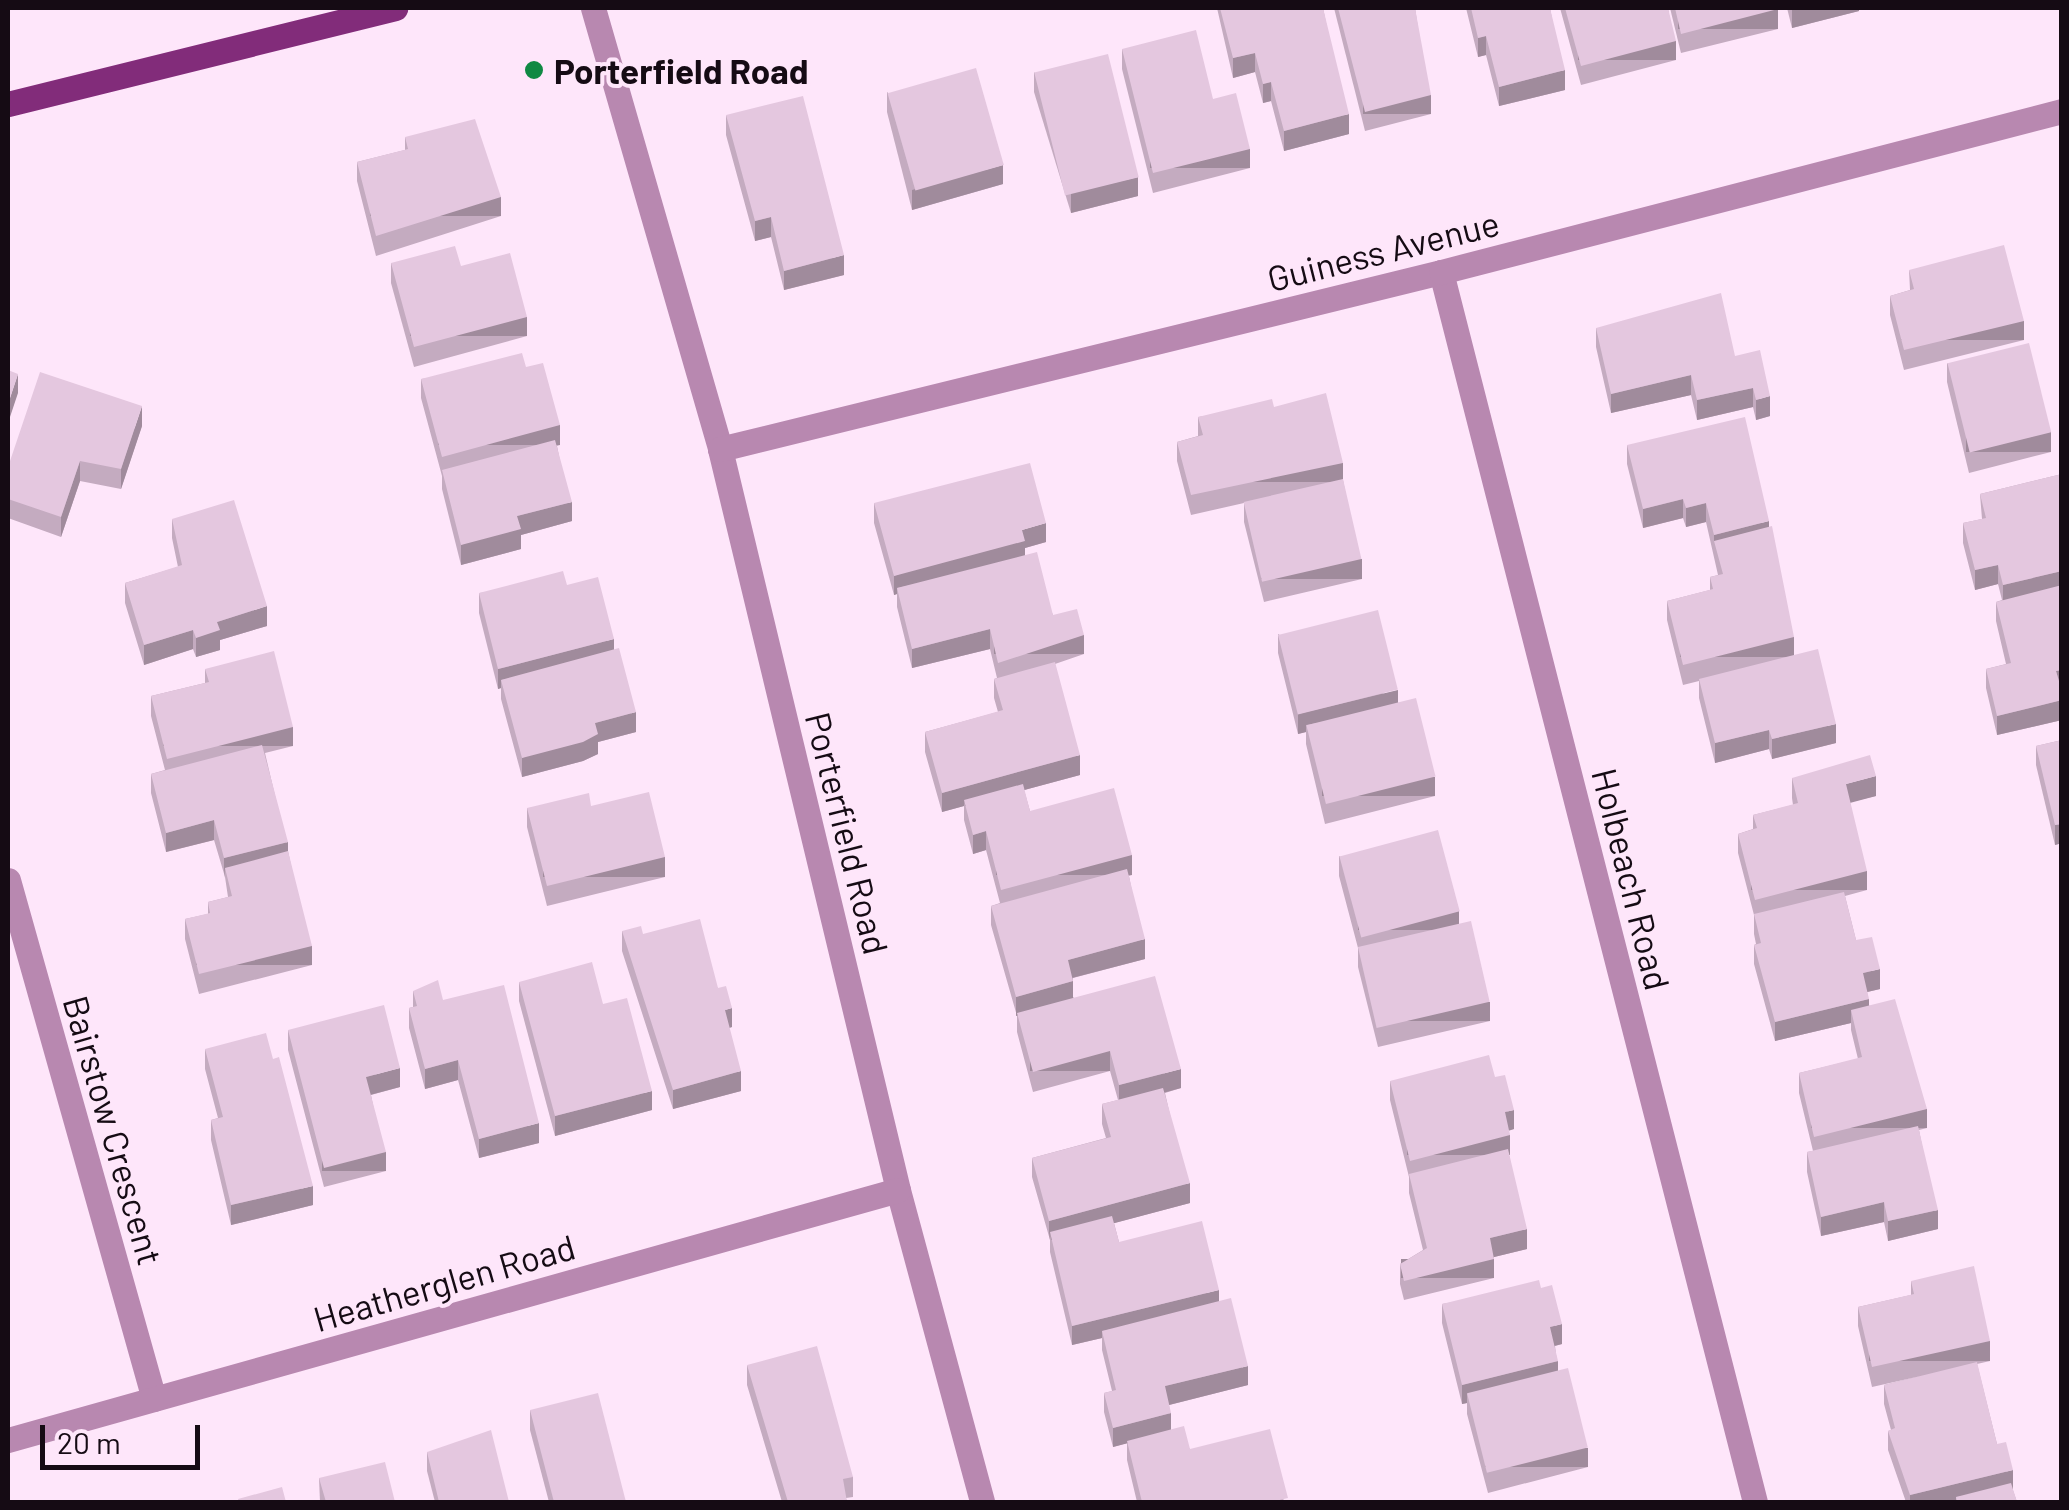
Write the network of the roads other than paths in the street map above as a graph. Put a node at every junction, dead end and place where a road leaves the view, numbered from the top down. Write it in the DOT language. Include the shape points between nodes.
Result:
graph roads {
  1 [pos="395,8"];
  2 [pos="593,8"];
  3 [pos="8,104"];
  4 [pos="2062,110"];
  5 [pos="1440,272"];
  6 [pos="720,449"];
  7 [pos="8,880"];
  8 [pos="898,1190"];
  9 [pos="154,1400"];
  10 [pos="8,1440"];
  11 [pos="982,1502"];
  12 [pos="1756,1502"];
  1 -- 3 [label="main road"];
  2 -- 6 [label="street, Porterfield Road"];
  4 -- 5 [label="street, Guiness Avenue"];
  5 -- 6 [label="street, Guiness Avenue"];
  5 -- 12 [label="street, Holbeach Road"];
  6 -- 8 [label="street, Porterfield Road"];
  7 -- 9 [label="street, Bairstow Crescent"];
  8 -- 9 [label="street, Heatherglen Road"];
  8 -- 11 [label="street, Porterfield Road"];
  9 -- 10 [label="street, Heatherglen Road"];
}
